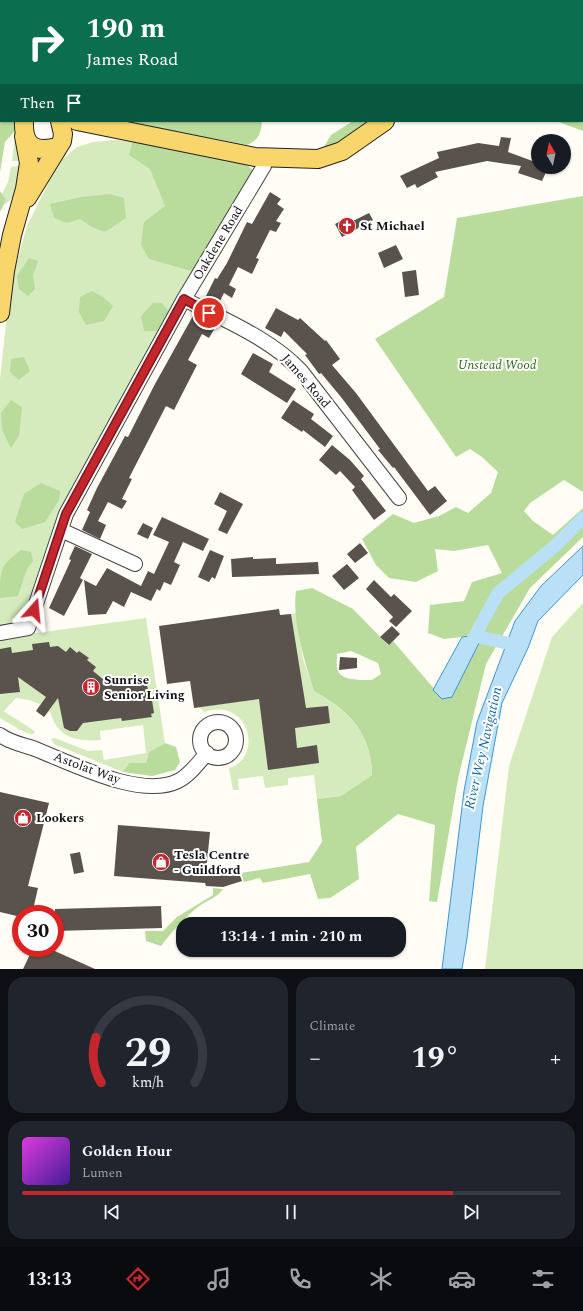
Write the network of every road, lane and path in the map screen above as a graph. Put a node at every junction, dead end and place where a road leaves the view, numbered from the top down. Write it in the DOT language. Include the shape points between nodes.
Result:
graph roads {
  1 [pos="60,122"];
  2 [pos="81,122"];
  3 [pos="384,122"];
  4 [pos="25,126"];
  5 [pos="112,129"];
  6 [pos="60,144"];
  7 [pos="264,156"];
  8 [pos="18,212"];
  9 [pos="184,299"];
  10 [pos="0,313"];
  11 [pos="399,498"];
  12 [pos="61,530"];
  13 [pos="135,564"];
  14 [pos="0,633"];
  15 [pos="2,738"];
  16 [pos="207,753"];
  1 -- 6 [label="main road"];
  2 -- 5 [label="main road"];
  3 -- 7 [label="main road" via="342,151 318,159"];
  4 -- 6 [label="main road" via="29,143 39,150"];
  4 -- 8 [label="main road" via="29,163"];
  5 -- 6 [label="main road" via="77,135"];
  5 -- 7 [label="main road" via="159,136 255,157"];
  6 -- 8 [label="main road"];
  7 -- 9 [label="street, Oakdene Road" via="264,166"];
  8 -- 10 [label="main road" via="5,271"];
  9 -- 11 [label="street, James Road" via="288,357"];
  9 -- 12 [label="street, Oakdene Road" via="66,514"];
  12 -- 13 [label="street"];
  12 -- 14 [label="street, Oakdene Road" via="28,628"];
  15 -- 16 [label="street, Astolat Way" via="112,780 139,785 178,781"];
}
